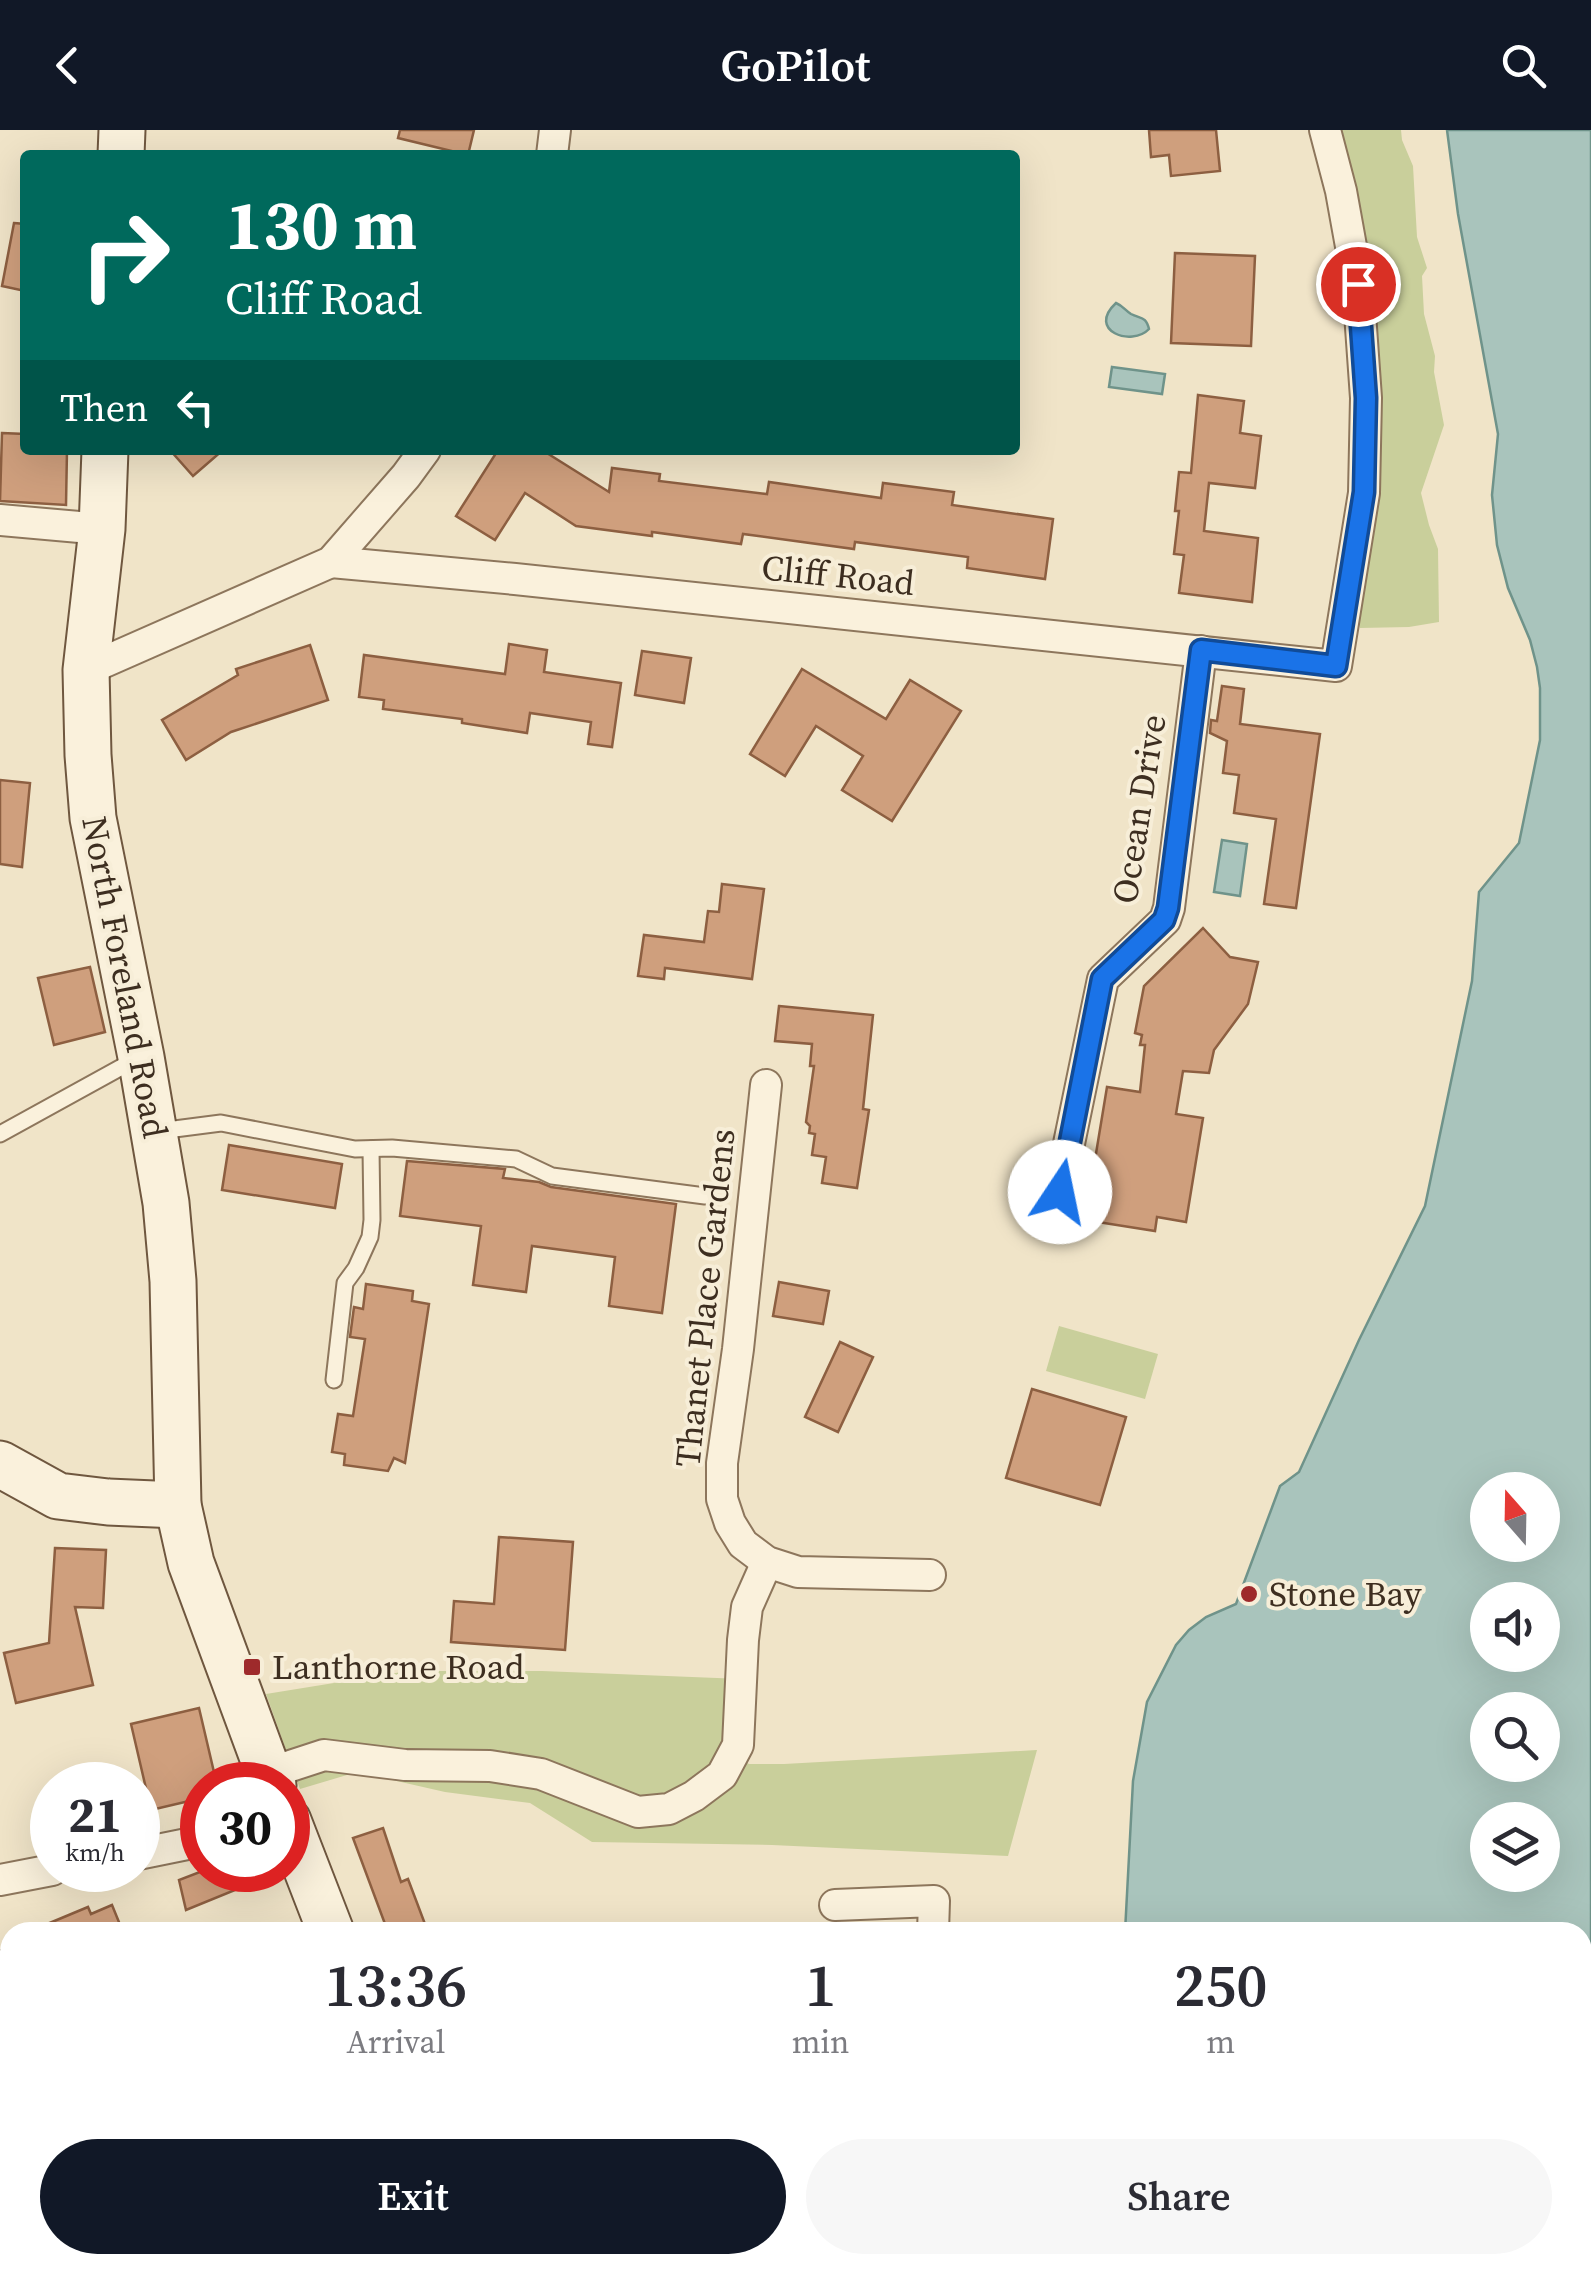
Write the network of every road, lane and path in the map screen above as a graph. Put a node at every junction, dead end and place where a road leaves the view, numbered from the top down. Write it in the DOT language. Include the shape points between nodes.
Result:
graph roads {
  1 [pos="1324,130"];
  2 [pos="105,455"];
  3 [pos="422,455"];
  4 [pos="0,520"];
  5 [pos="102,529"];
  6 [pos="330,562"];
  7 [pos="1201,650"];
  8 [pos="86,670"];
  9 [pos="141,1057"];
  10 [pos="766,1085"];
  11 [pos="155,1132"];
  12 [pos="0,1134"];
  13 [pos="370,1149"];
  14 [pos="1060,1192"];
  15 [pos="705,1196"];
  16 [pos="334,1380"];
  17 [pos="0,1464"];
  18 [pos="178,1505"];
  19 [pos="766,1562"];
  20 [pos="930,1575"];
  21 [pos="265,1762"];
  22 [pos="310,1771"];
  23 [pos="30,1874"];
  24 [pos="310,1879"];
  25 [pos="0,1880"];
  26 [pos="835,1905"];
  27 [pos="327,1922"];
  28 [pos="933,1922"];
  1 -- 7 [label="street, Cliff Road" via="1358,284 1366,398 1364,492 1336,666"];
  2 -- 5 [label="main road, North Foreland Road"];
  3 -- 6 [label="street"];
  4 -- 5 [label="street"];
  5 -- 8 [label="main road, North Foreland Road"];
  6 -- 7 [label="street, Cliff Road"];
  6 -- 8 [label="street"];
  7 -- 14 [label="street, Ocean Drive" via="1168,908 1164,920 1102,979"];
  8 -- 9 [label="main road, North Foreland Road" via="93,818"];
  9 -- 11 [label="main road, North Foreland Road"];
  9 -- 12 [label="lane"];
  10 -- 19 [label="street, Thanet Place Gardens" via="722,1499 743,1544"];
  11 -- 13 [label="lane" via="221,1124"];
  11 -- 18 [label="main road, North Foreland Road" via="173,1281"];
  13 -- 15 [label="lane" via="516,1159 552,1176"];
  13 -- 16 [label="lane" via="370,1237 345,1283"];
  17 -- 18 [label="main road" via="58,1496"];
  18 -- 21 [label="main road, North Foreland Road" via="191,1562"];
  19 -- 20 [label="street" via="798,1572"];
  19 -- 22 [label="street" via="748,1607 738,1745 722,1775 670,1810 638,1812 541,1774 490,1766 405,1766 324,1754"];
  23 -- 25 [label="street"];
  24 -- 27 [label="main road, North Foreland Road"];
  26 -- 28 [label="street" via="934,1901"];
}
